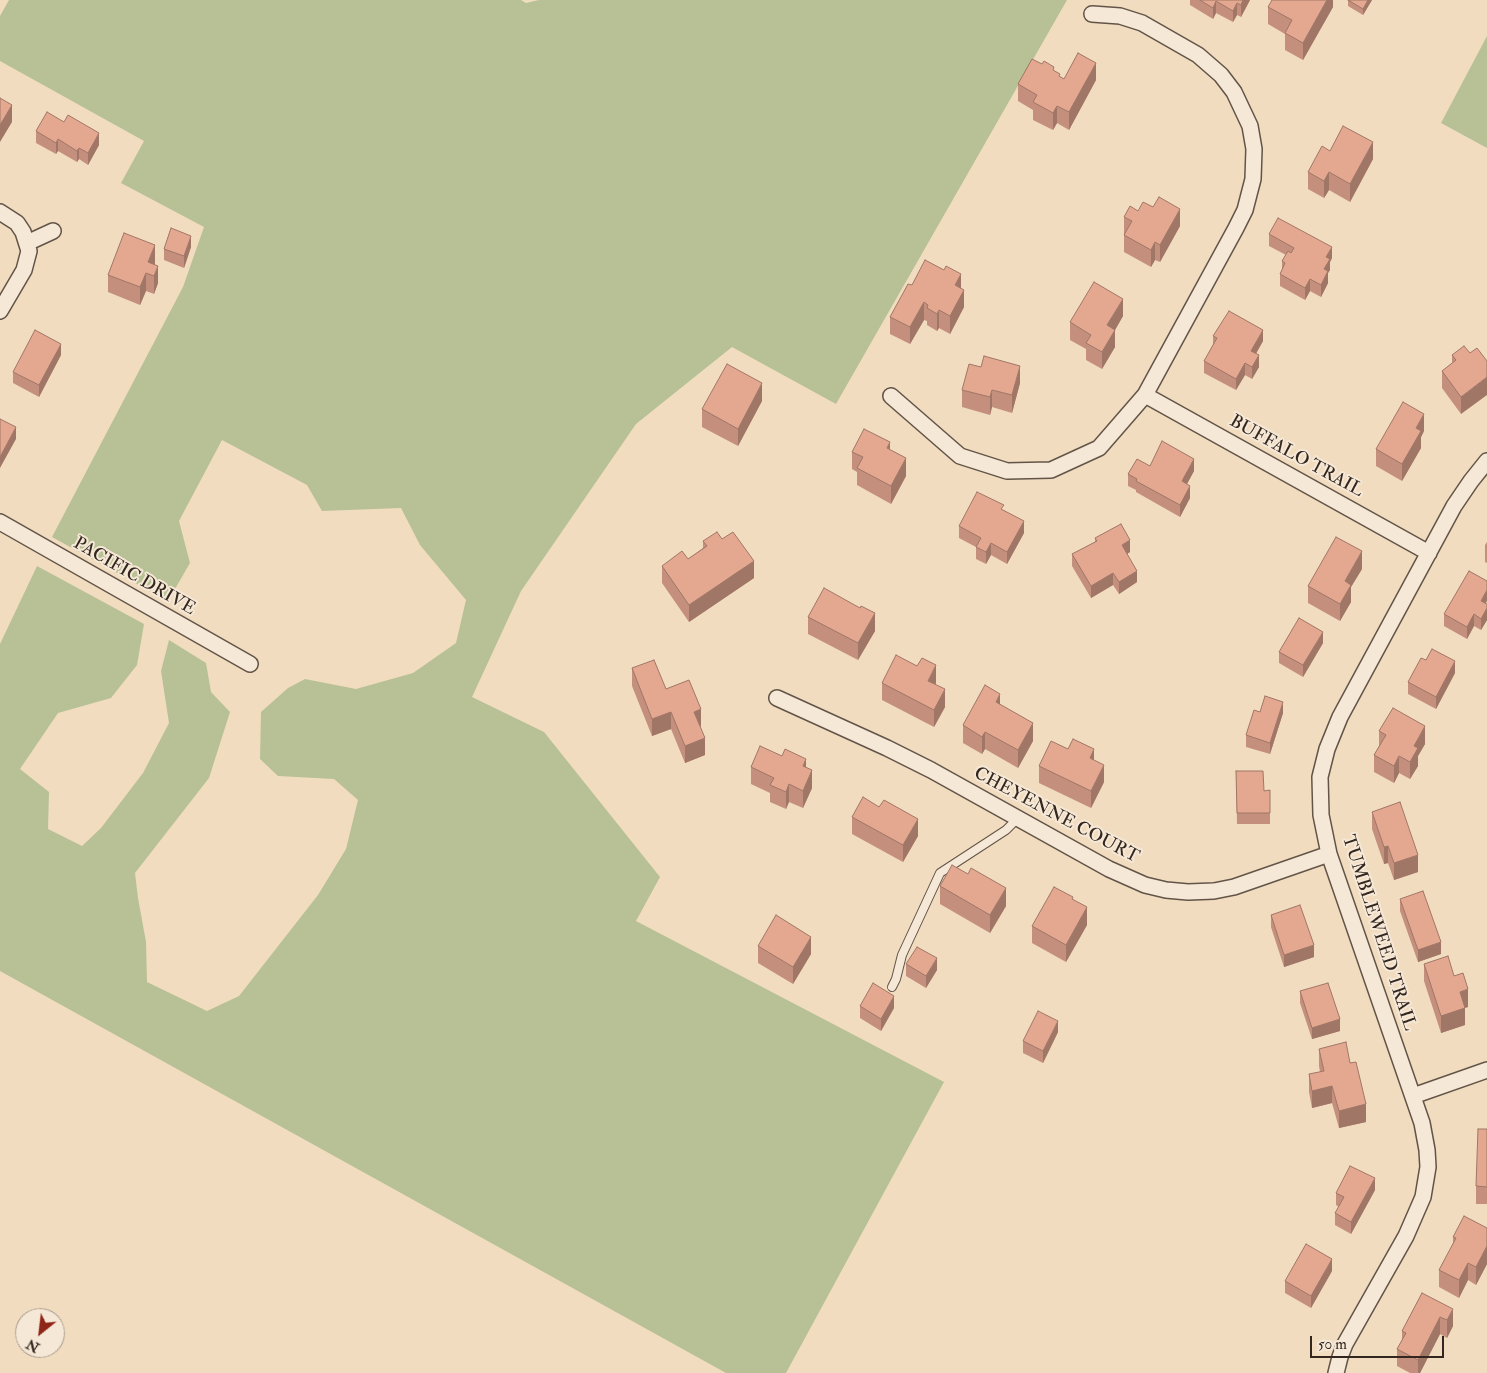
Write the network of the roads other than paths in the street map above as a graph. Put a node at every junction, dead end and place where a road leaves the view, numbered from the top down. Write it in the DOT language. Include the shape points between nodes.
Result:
graph roads {
  1 [pos="1092,14"];
  2 [pos="0,212"];
  3 [pos="53,231"];
  4 [pos="27,242"];
  5 [pos="0,311"];
  6 [pos="1145,395"];
  7 [pos="891,396"];
  8 [pos="1487,461"];
  9 [pos="0,522"];
  10 [pos="1429,552"];
  11 [pos="250,664"];
  12 [pos="777,698"];
  13 [pos="1018,818"];
  14 [pos="1329,854"];
  15 [pos="892,987"];
  16 [pos="1487,1070"];
  17 [pos="1413,1096"];
  18 [pos="1336,1373"];
  1 -- 6 [label="street" via="1135,20 1198,55 1228,84 1240,103 1253,137 1253,179 1245,210"];
  2 -- 4 [label="street" via="18,224"];
  3 -- 4 [label="street"];
  4 -- 5 [label="street" via="29,251 24,270"];
  6 -- 7 [label="street" via="1100,448 1051,470 1007,471 960,456"];
  6 -- 10 [label="street, BUFFALO TRAIL"];
  8 -- 10 [label="street, TUMBLEWEED TRAIL" via="1454,506"];
  9 -- 11 [label="street, PACIFIC DRIVE"];
  10 -- 14 [label="street, TUMBLEWEED TRAIL" via="1340,717 1327,749 1320,777 1321,815"];
  12 -- 13 [label="street, CHEYENNE COURT" via="887,748"];
  13 -- 14 [label="street, CHEYENNE COURT" via="1109,869 1144,885 1166,890 1220,890"];
  13 -- 15 [label="lane" via="1006,830 940,873 902,955"];
  14 -- 17 [label="street, TUMBLEWEED TRAIL"];
  16 -- 17 [label="street"];
  17 -- 18 [label="street, TUMBLEWEED TRAIL" via="1427,1150 1423,1197 1406,1236 1346,1344"];
}
